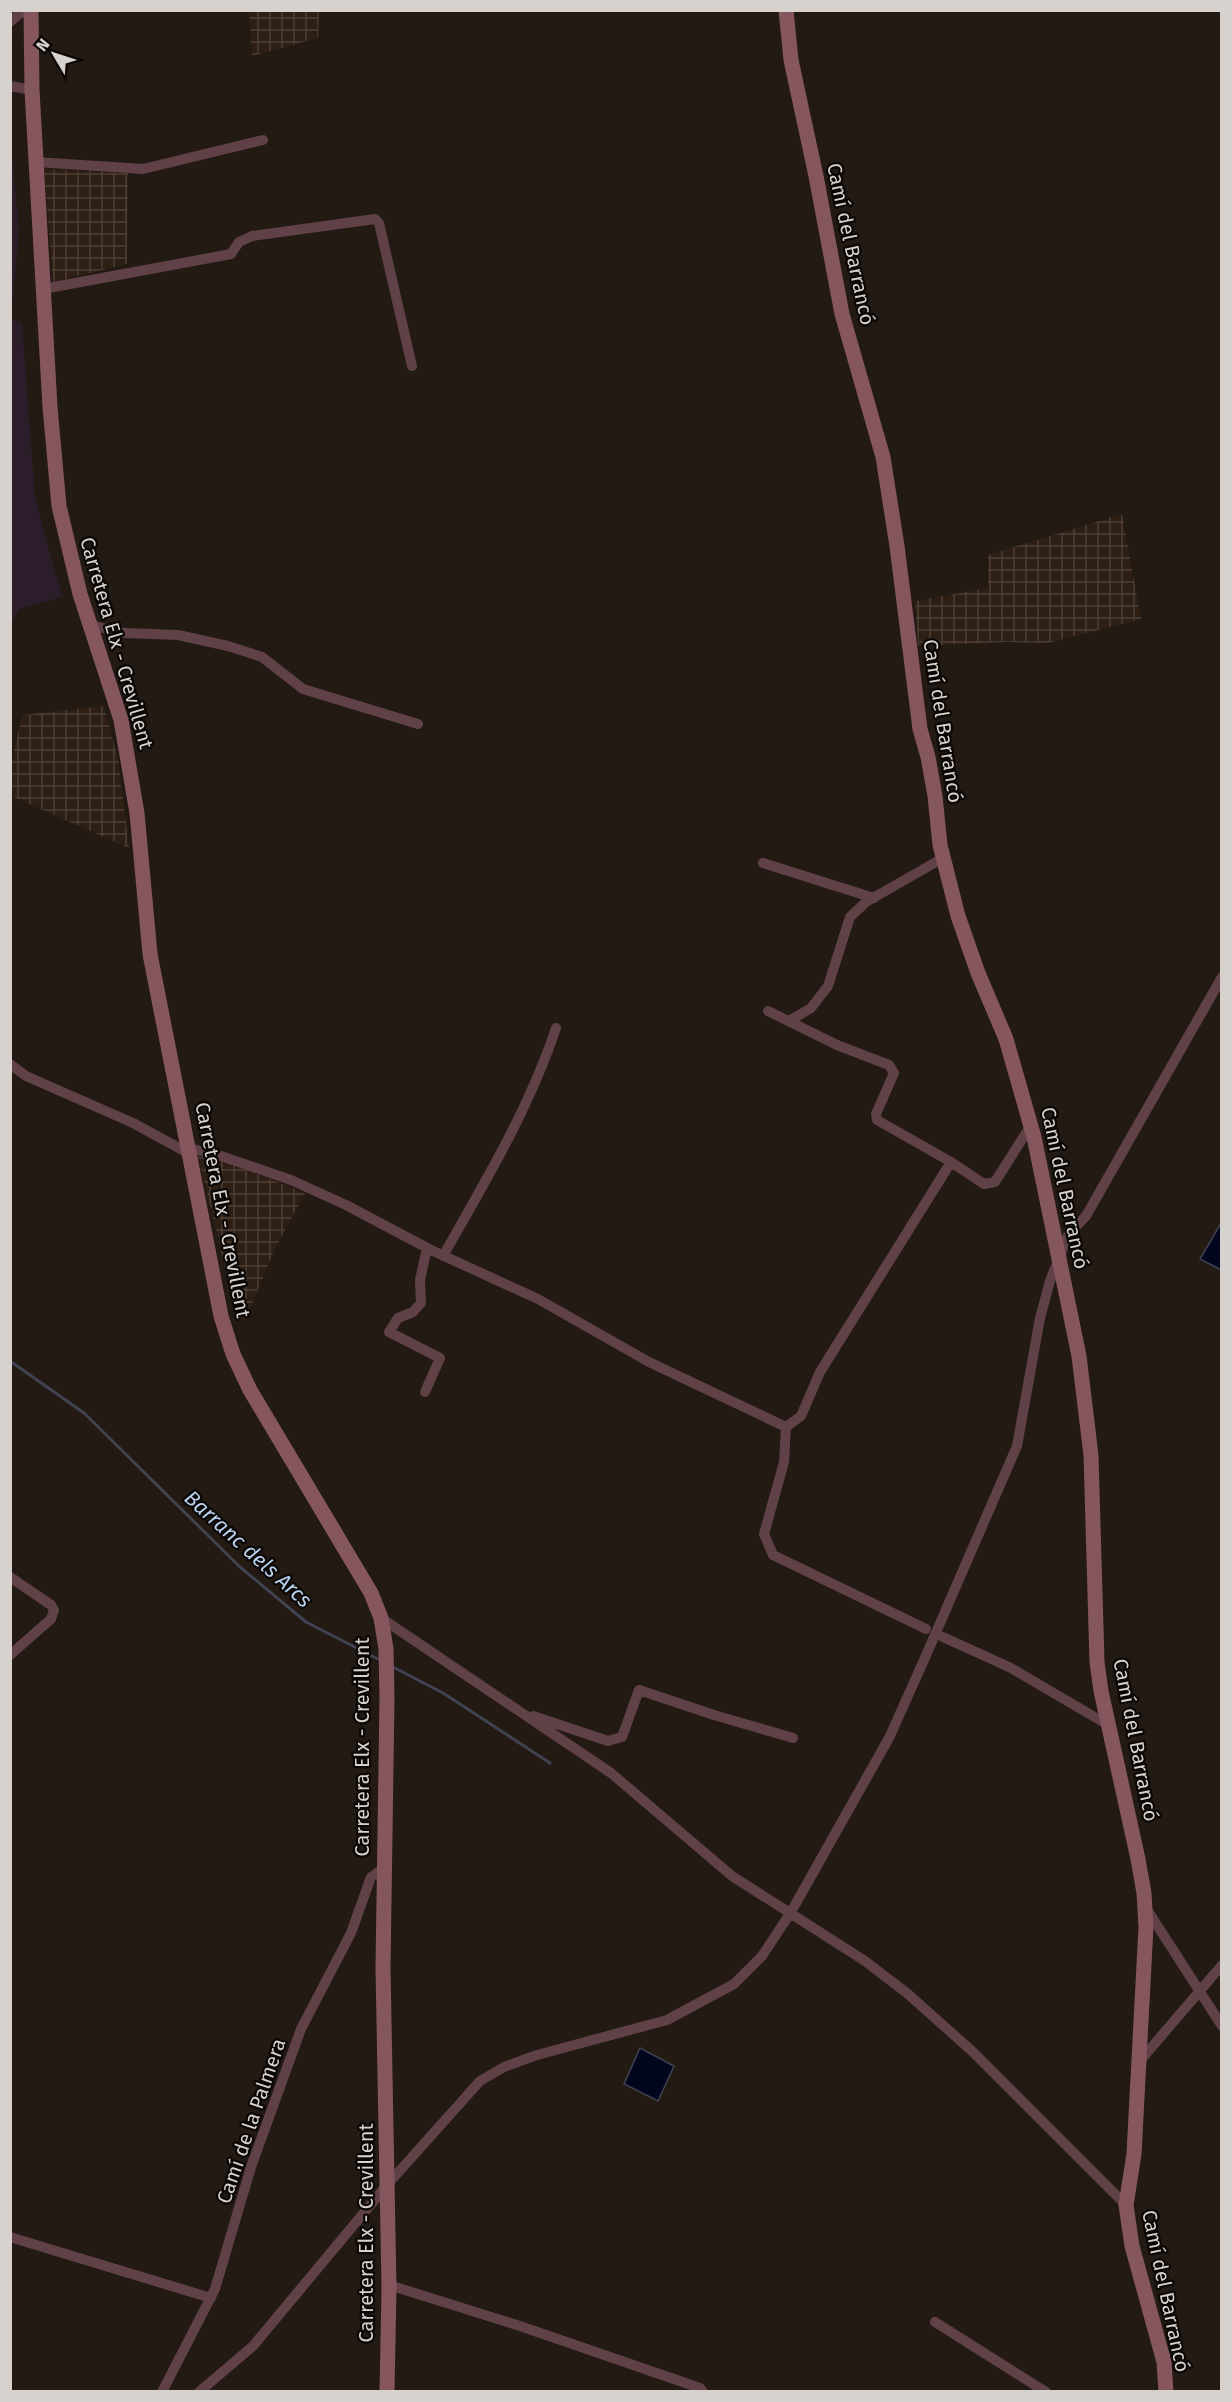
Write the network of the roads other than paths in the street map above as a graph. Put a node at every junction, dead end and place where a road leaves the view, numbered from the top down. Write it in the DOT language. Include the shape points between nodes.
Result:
graph roads {
  1 [pos="24,10"];
  2 [pos="31,10"];
  3 [pos="786,10"];
  4 [pos="10,22"];
  5 [pos="10,86"];
  6 [pos="32,90"];
  7 [pos="263,140"];
  8 [pos="36,162"];
  9 [pos="43,289"];
  10 [pos="412,366"];
  11 [pos="90,625"];
  12 [pos="418,724"];
  13 [pos="943,858"];
  14 [pos="763,862"];
  15 [pos="874,898"];
  16 [pos="1221,977"];
  17 [pos="768,1011"];
  18 [pos="789,1021"];
  19 [pos="556,1028"];
  20 [pos="10,1064"];
  21 [pos="1031,1125"];
  22 [pos="189,1151"];
  23 [pos="951,1162"];
  24 [pos="427,1248"];
  25 [pos="443,1256"];
  26 [pos="1058,1260"];
  27 [pos="425,1392"];
  28 [pos="786,1427"];
  29 [pos="10,1577"];
  30 [pos="381,1618"];
  31 [pos="926,1629"];
  32 [pos="943,1637"];
  33 [pos="10,1655"];
  34 [pos="519,1711"];
  35 [pos="1110,1726"];
  36 [pos="793,1738"];
  37 [pos="384,1868"];
  38 [pos="1145,1905"];
  39 [pos="791,1912"];
  40 [pos="1221,1965"];
  41 [pos="1199,1992"];
  42 [pos="1221,2026"];
  43 [pos="1138,2062"];
  44 [pos="387,2186"];
  45 [pos="1126,2205"];
  46 [pos="10,2237"];
  47 [pos="389,2285"];
  48 [pos="211,2298"];
  49 [pos="935,2322"];
  50 [pos="1167,2390"];
  51 [pos="162,2391"];
  52 [pos="199,2391"];
  53 [pos="387,2391"];
  54 [pos="703,2391"];
  55 [pos="1046,2391"];
  1 -- 4 [label="street"];
  2 -- 6 [label="street, Carretera Elx - Crevillent"];
  3 -- 13 [label="street, Camí del Barrancó" via="794,78 840,303 883,457 920,729"];
  5 -- 6 [label="street"];
  6 -- 8 [label="street, Carretera Elx - Crevillent"];
  7 -- 8 [label="street" via="143,169"];
  8 -- 9 [label="street, Carretera Elx - Crevillent"];
  9 -- 10 [label="street" via="231,254 239,242 252,236 375,219"];
  9 -- 11 [label="street, Carretera Elx - Crevillent" via="58,506"];
  11 -- 12 [label="street" via="125,633 178,634 228,646 262,657 303,689"];
  11 -- 22 [label="street, Carretera Elx - Crevillent" via="121,720 130,767 150,954"];
  13 -- 15 [label="street"];
  13 -- 21 [label="street, Camí del Barrancó" via="958,916 1006,1039"];
  14 -- 15 [label="street"];
  15 -- 18 [label="street" via="850,917 828,986 811,1008"];
  16 -- 26 [label="street" via="1086,1216 1068,1235"];
  17 -- 18 [label="street"];
  18 -- 23 [label="street" via="889,1065 894,1073 877,1120"];
  19 -- 25 [label="street" via="543,1067 503,1148"];
  20 -- 22 [label="street" via="26,1076"];
  21 -- 23 [label="street" via="995,1182 984,1184"];
  21 -- 26 [label="street, Camí del Barrancó"];
  22 -- 24 [label="street" via="221,1156 291,1180"];
  22 -- 30 [label="street, Carretera Elx - Crevillent" via="221,1316 233,1354 250,1390 371,1593"];
  23 -- 28 [label="street" via="820,1372 801,1416"];
  24 -- 25 [label="street"];
  24 -- 27 [label="street" via="420,1280 421,1303 413,1312 398,1318 389,1332 440,1358"];
  25 -- 28 [label="street" via="538,1299 650,1362"];
  26 -- 35 [label="street, Camí del Barrancó" via="1087,1410 1097,1662"];
  26 -- 39 [label="street" via="1040,1318 1017,1446 889,1738"];
  28 -- 31 [label="street" via="784,1462 764,1534 773,1555"];
  29 -- 33 [label="street" via="54,1610 51,1619"];
  30 -- 34 [label="street"];
  30 -- 37 [label="street, Carretera Elx - Crevillent" via="387,1698"];
  32 -- 35 [label="street" via="1011,1668"];
  34 -- 36 [label="street" via="608,1741 622,1737 639,1690"];
  34 -- 39 [label="street" via="611,1773 732,1876"];
  35 -- 38 [label="street, Camí del Barrancó"];
  37 -- 44 [label="street, Carretera Elx - Crevillent"];
  37 -- 48 [label="street, Camí de la Palmera" via="371,1877 351,1933 301,2029 251,2167"];
  38 -- 41 [label="street"];
  38 -- 43 [label="street, Camí del Barrancó"];
  39 -- 44 [label="street" via="762,1956 734,1984 703,2002 667,2020 537,2055 480,2080"];
  39 -- 45 [label="street" via="908,1994 973,2052"];
  40 -- 41 [label="street"];
  41 -- 42 [label="street"];
  41 -- 43 [label="street"];
  43 -- 45 [label="street, Camí del Barrancó" via="1134,2154"];
  44 -- 47 [label="street, Carretera Elx - Crevillent"];
  44 -- 52 [label="street" via="253,2346"];
  45 -- 50 [label="street, Camí del Barrancó" via="1132,2246 1164,2362"];
  46 -- 48 [label="street"];
  47 -- 53 [label="street, Carretera Elx - Crevillent"];
  47 -- 54 [label="street" via="648,2369"];
  48 -- 51 [label="street, Camí de la Palmera"];
  49 -- 55 [label="street"];
}
